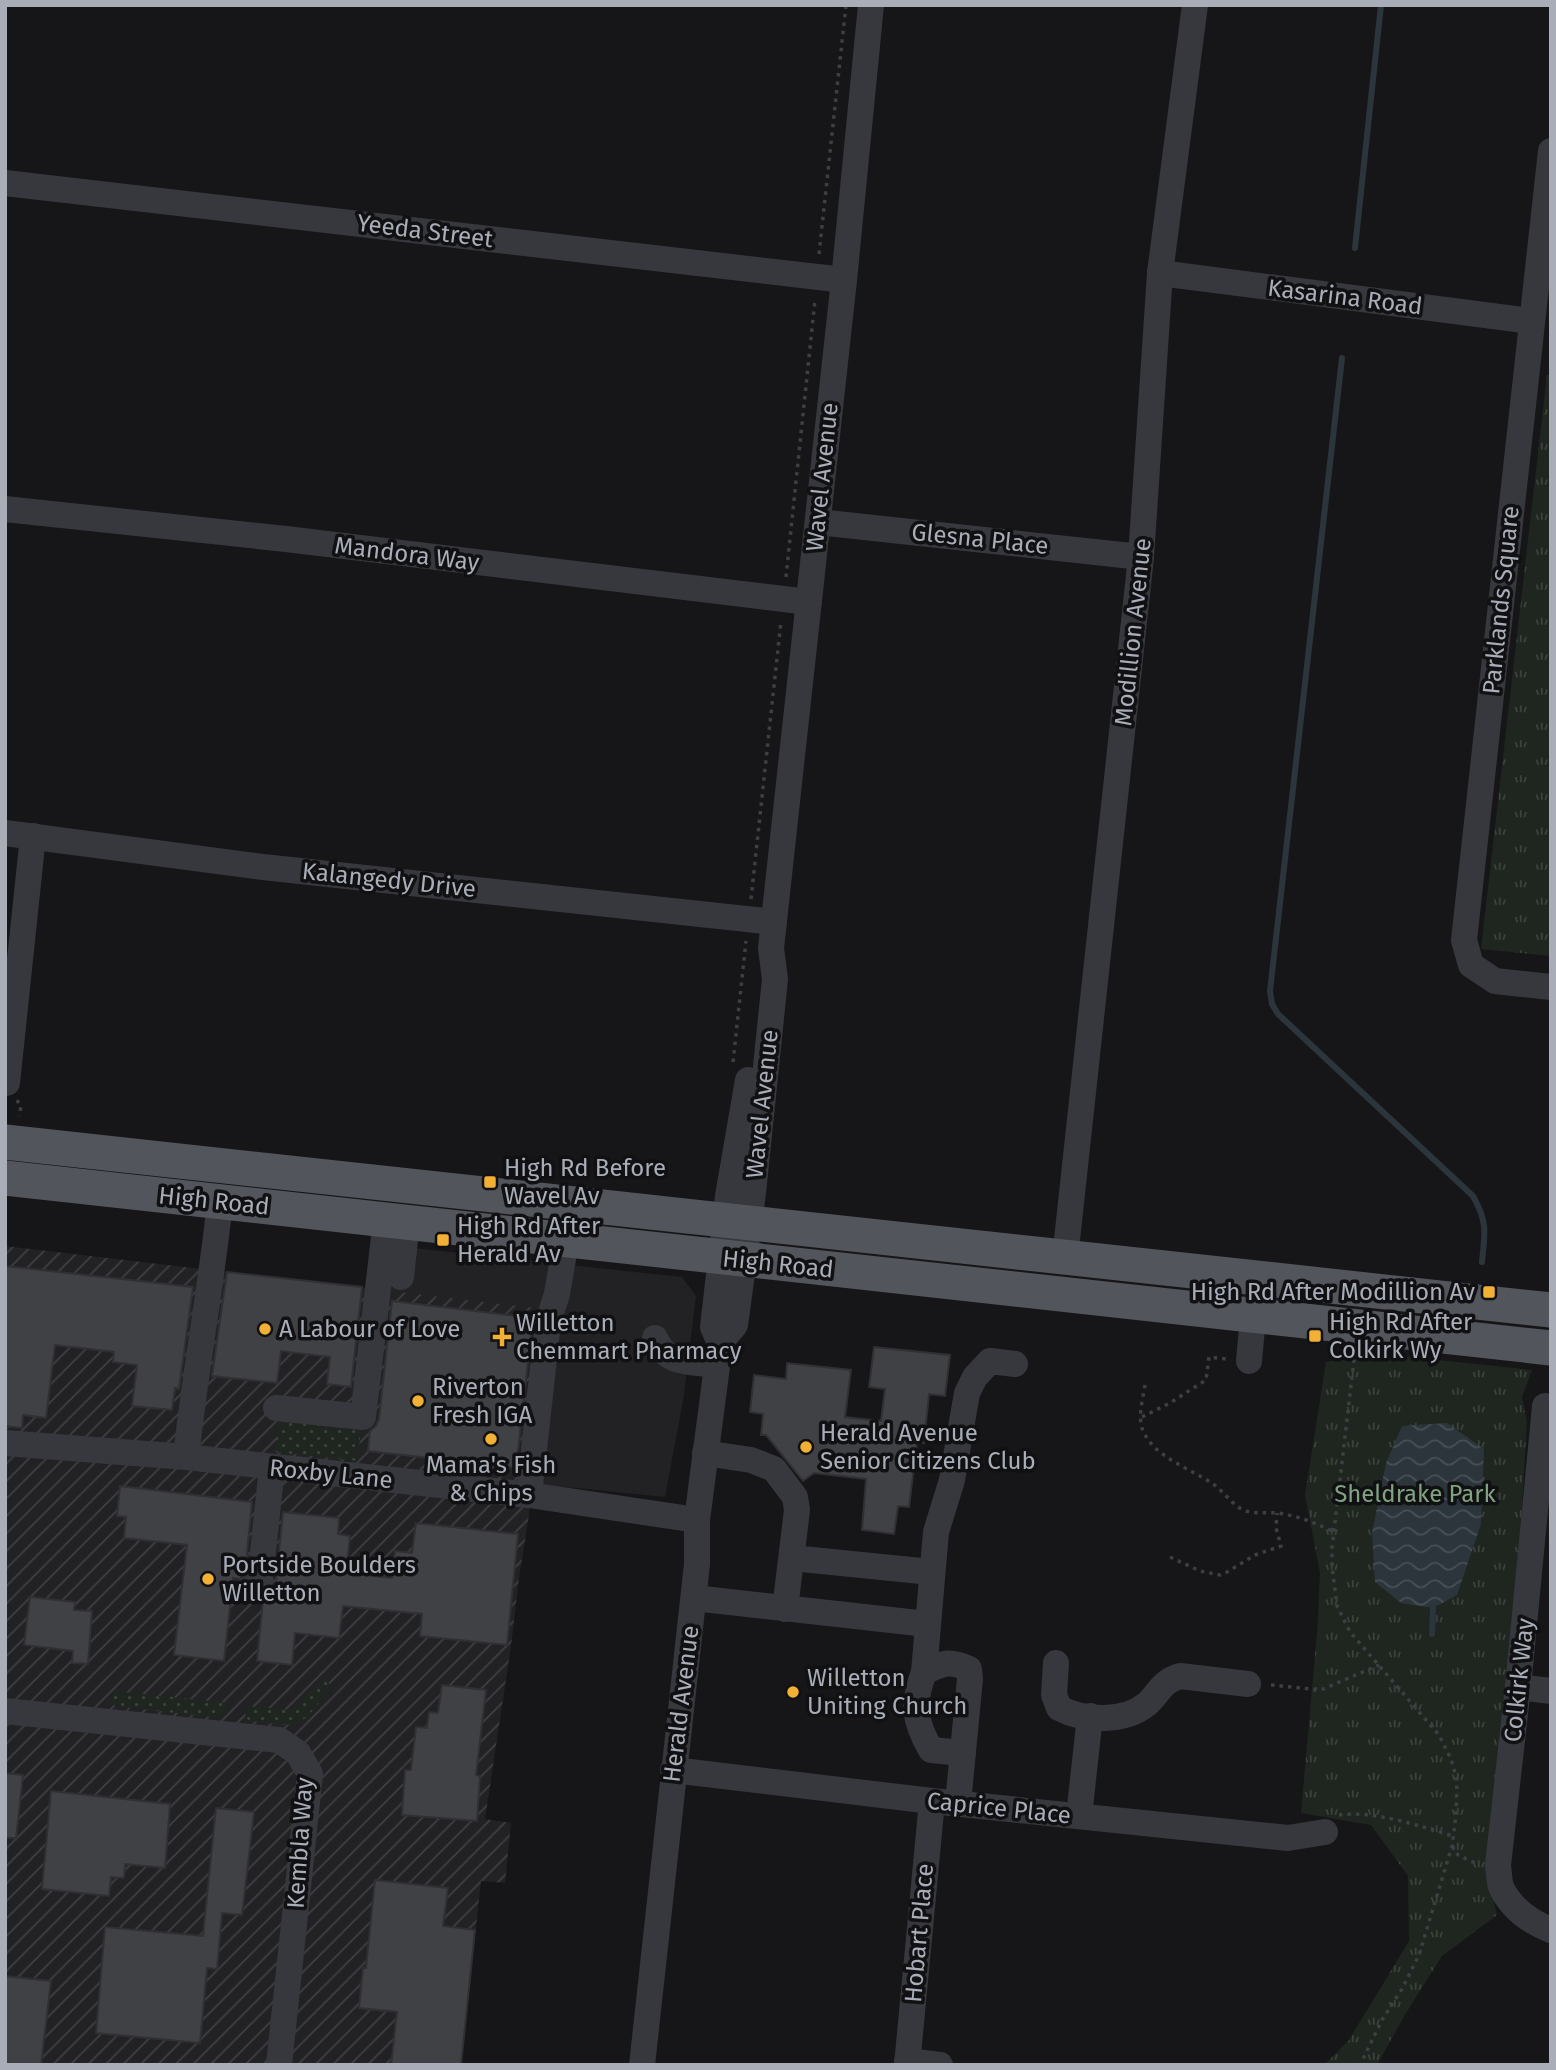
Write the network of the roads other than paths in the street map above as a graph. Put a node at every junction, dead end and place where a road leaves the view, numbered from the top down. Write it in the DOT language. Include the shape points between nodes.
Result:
graph roads {
  1 [pos="871,5"];
  2 [pos="1195,5"];
  3 [pos="1551,151"];
  4 [pos="5,183"];
  5 [pos="1160,273"];
  6 [pos="844,280"];
  7 [pos="1531,321"];
  8 [pos="5,509"];
  9 [pos="818,522"];
  10 [pos="1142,556"];
  11 [pos="808,602"];
  12 [pos="5,833"];
  13 [pos="33,836"];
  14 [pos="772,935"];
  15 [pos="1551,987"];
  16 [pos="7,1083"];
  17 [pos="12,1132"];
  18 [pos="5,1178"];
  19 [pos="220,1202"];
  20 [pos="397,1221"];
  21 [pos="737,1222"];
  22 [pos="565,1240"];
  23 [pos="732,1258"];
  24 [pos="1066,1258"];
  25 [pos="401,1277"];
  26 [pos="1551,1310"];
  27 [pos="1253,1317"];
  28 [pos="655,1338"];
  29 [pos="1551,1348"];
  30 [pos="719,1354"];
  31 [pos="1249,1361"];
  32 [pos="1014,1364"];
  33 [pos="1545,1406"];
  34 [pos="276,1408"];
  35 [pos="5,1443"];
  36 [pos="705,1453"];
  37 [pos="186,1457"];
  38 [pos="272,1467"];
  39 [pos="529,1496"];
  40 [pos="697,1520"];
  41 [pos="792,1558"];
  42 [pos="931,1572"];
  43 [pos="250,1591"];
  44 [pos="694,1598"];
  45 [pos="785,1609"];
  46 [pos="927,1624"];
  47 [pos="1056,1662"];
  48 [pos="924,1672"];
  49 [pos="1248,1684"];
  50 [pos="1518,1687"];
  51 [pos="1551,1691"];
  52 [pos="5,1711"];
  53 [pos="1090,1716"];
  54 [pos="963,1753"];
  55 [pos="673,1770"];
  56 [pos="932,1801"];
  57 [pos="958,1803"];
  58 [pos="1079,1816"];
  59 [pos="1325,1832"];
  60 [pos="1551,1930"];
  61 [pos="907,2063"];
  62 [pos="279,2065"];
  63 [pos="642,2065"];
  64 [pos="940,2065"];
  1 -- 6 [label="street, Wavel Avenue"];
  2 -- 5 [label="street, Modillion Avenue"];
  3 -- 7 [label="street, Parklands Square"];
  4 -- 6 [label="street, Yeeda Street"];
  5 -- 7 [label="street, Kasarina Road"];
  5 -- 10 [label="street, Modillion Avenue"];
  6 -- 9 [label="street, Wavel Avenue"];
  7 -- 15 [label="street, Parklands Square" via="1464,940 1471,965 1495,981"];
  8 -- 11 [label="street, Mandora Way"];
  9 -- 10 [label="street, Glesna Place"];
  9 -- 11 [label="street, Wavel Avenue"];
  10 -- 24 [label="street, Modillion Avenue"];
  11 -- 14 [label="street, Wavel Avenue"];
  12 -- 13 [label="street, Kalangedy Drive"];
  13 -- 14 [label="street, Kalangedy Drive"];
  13 -- 16 [label="street"];
  14 -- 21 [label="street, Wavel Avenue" via="760,975"];
  17 -- 21 [label="main road, High Road"];
  18 -- 19 [label="main road, High Road"];
  19 -- 20 [label="main road, High Road"];
  19 -- 37 [label="street"];
  20 -- 22 [label="main road, High Road"];
  20 -- 25 [label="street"];
  20 -- 34 [label="street" via="363,1417"];
  21 -- 23 [label="street, Herald Avenue"];
  21 -- 24 [label="main road, High Road"];
  22 -- 23 [label="main road, High Road"];
  22 -- 39 [label="street" via="548,1322"];
  23 -- 27 [label="main road, High Road"];
  23 -- 30 [label="street, Herald Avenue" via="734,1325"];
  24 -- 26 [label="main road, High Road"];
  27 -- 29 [label="main road, High Road"];
  27 -- 31 [label="street"];
  28 -- 30 [label="street" via="669,1358"];
  30 -- 36 [label="street, Herald Avenue"];
  32 -- 42 [label="street" via="990,1361 967,1393"];
  33 -- 50 [label="street, Colkirk Way"];
  35 -- 37 [label="street, Roxby Lane"];
  36 -- 40 [label="street, Herald Avenue"];
  36 -- 41 [label="street" via="751,1460 774,1469 795,1497"];
  37 -- 38 [label="street, Roxby Lane" via="241,1456"];
  38 -- 39 [label="street, Roxby Lane"];
  38 -- 43 [label="street" via="260,1580"];
  39 -- 40 [label="street, Roxby Lane"];
  40 -- 44 [label="street, Herald Avenue"];
  41 -- 42 [label="street"];
  41 -- 45 [label="street"];
  42 -- 46 [label="street"];
  44 -- 45 [label="street"];
  44 -- 55 [label="street, Herald Avenue"];
  45 -- 46 [label="street"];
  46 -- 48 [label="street"];
  47 -- 53 [label="street" via="1054,1695 1059,1708"];
  48 -- 54 [label="street" via="917,1692 920,1732 931,1750"];
  48 -- 54 [label="street" via="943,1662 969,1669"];
  49 -- 53 [label="street" via="1180,1676 1170,1679 1130,1714"];
  50 -- 51 [label="street"];
  50 -- 60 [label="street, Colkirk Way" via="1498,1865 1501,1886 1517,1911"];
  52 -- 62 [label="street, Kembla Way" via="279,1740 298,1753 310,1774"];
  53 -- 58 [label="street"];
  54 -- 57 [label="street"];
  55 -- 56 [label="street, Caprice Place"];
  55 -- 63 [label="street, Herald Avenue"];
  56 -- 57 [label="street, Caprice Place"];
  56 -- 61 [label="street, Hobart Place"];
  57 -- 58 [label="street, Caprice Place"];
  58 -- 59 [label="street, Caprice Place" via="1288,1838"];
  61 -- 64 [label="street"];
}
